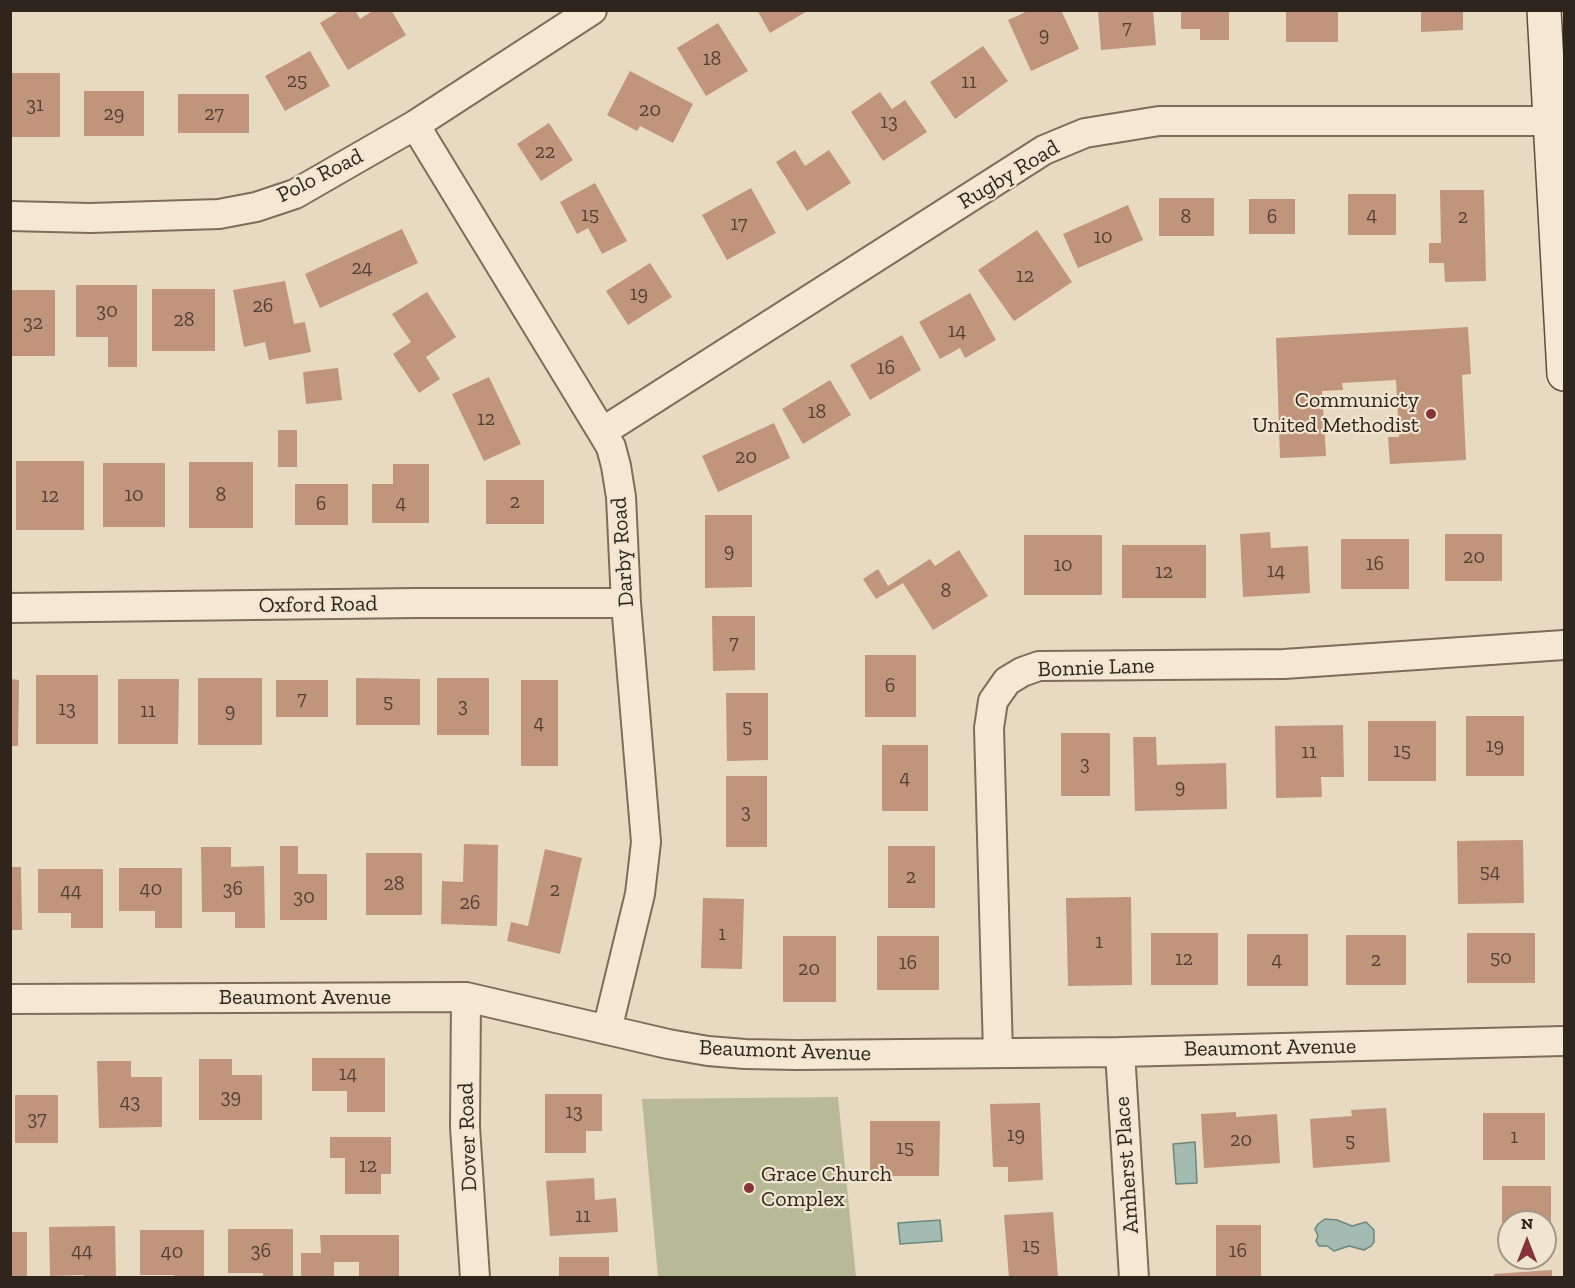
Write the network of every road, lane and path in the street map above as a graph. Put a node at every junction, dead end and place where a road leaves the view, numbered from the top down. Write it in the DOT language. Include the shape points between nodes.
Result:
graph roads {
  1 [pos="592,10"];
  2 [pos="1544,10"];
  3 [pos="1550,121"];
  4 [pos="415,124"];
  5 [pos="10,216"];
  6 [pos="1563,337"];
  7 [pos="1564,374"];
  8 [pos="602,432"];
  9 [pos="626,603"];
  10 [pos="10,609"];
  11 [pos="1564,645"];
  12 [pos="466,997"];
  13 [pos="10,999"];
  14 [pos="607,1030"];
  15 [pos="1564,1041"];
  16 [pos="1120,1052"];
  17 [pos="998,1053"];
  18 [pos="475,1278"];
  19 [pos="1134,1278"];
  1 -- 4 [label="street, Polo Road"];
  2 -- 3 [label="main road"];
  3 -- 6 [label="main road"];
  3 -- 8 [label="street, Rugby Road" via="1159,121 1085,133 1044,150"];
  4 -- 5 [label="street, Polo Road" via="295,194 255,207 219,214"];
  4 -- 8 [label="street, Darby Road"];
  6 -- 7 [label="main road"];
  8 -- 9 [label="street, Darby Road" via="611,447 621,496"];
  9 -- 10 [label="street, Oxford Road"];
  9 -- 14 [label="street, Darby Road" via="646,842 640,894"];
  11 -- 17 [label="street, Bonnie Lane" via="1284,664 1038,666 1007,681 993,701 988,728"];
  12 -- 13 [label="street, Beaumont Avenue"];
  12 -- 14 [label="street, Beaumont Avenue"];
  12 -- 18 [label="street, Dover Road" via="465,1127"];
  14 -- 17 [label="street, Beaumont Avenue" via="678,1046 745,1054"];
  15 -- 16 [label="street, Beaumont Avenue"];
  16 -- 17 [label="street, Beaumont Avenue"];
  16 -- 19 [label="street, Amherst Place"];
}
